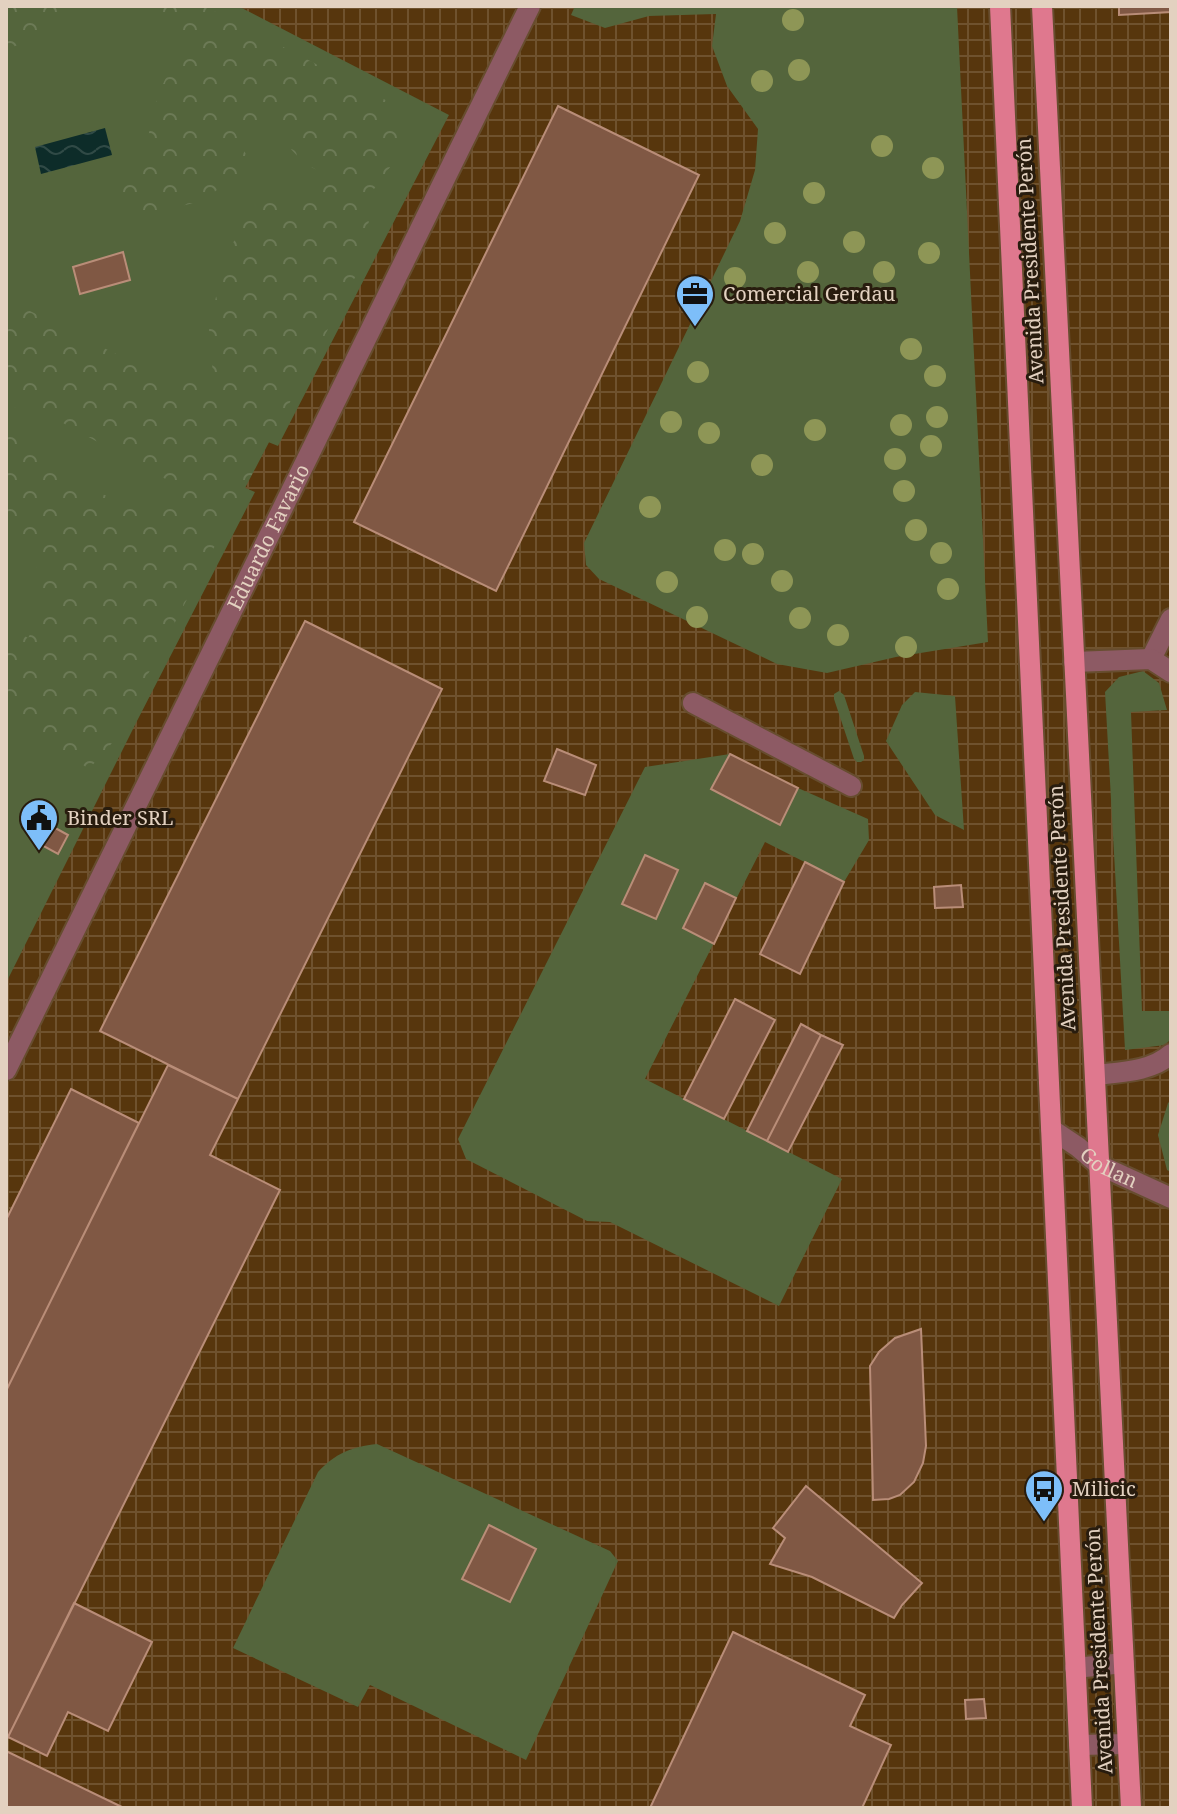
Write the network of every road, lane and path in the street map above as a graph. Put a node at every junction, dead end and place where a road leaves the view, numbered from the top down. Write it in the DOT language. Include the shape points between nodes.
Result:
graph roads {
  1 [pos="530,6"];
  2 [pos="1000,6"];
  3 [pos="1042,6"];
  4 [pos="1171,619"];
  5 [pos="1151,659"];
  6 [pos="1074,662"];
  7 [pos="1171,672"];
  8 [pos="693,703"];
  9 [pos="851,786"];
  10 [pos="1171,1054"];
  11 [pos="6,1070"];
  12 [pos="1095,1075"];
  13 [pos="1051,1129"];
  14 [pos="1099,1165"];
  15 [pos="1171,1198"];
  16 [pos="1124,1663"];
  17 [pos="1075,1668"];
  18 [pos="1127,1744"];
  19 [pos="1079,1745"];
  20 [pos="1082,1808"];
  21 [pos="1131,1808"];
  1 -- 11 [label="lane, Eduardo Favario"];
  2 -- 13 [label="main road, Avenida Presidente Perón"];
  3 -- 6 [label="main road, Avenida Presidente Perón"];
  4 -- 5 [label="lane"];
  5 -- 6 [label="lane"];
  5 -- 7 [label="lane"];
  6 -- 12 [label="main road, Avenida Presidente Perón"];
  8 -- 9 [label="lane"];
  10 -- 12 [label="lane" via="1143,1069"];
  12 -- 14 [label="main road, Avenida Presidente Perón"];
  13 -- 14 [label="lane, Gollan"];
  13 -- 17 [label="main road, Avenida Presidente Perón"];
  14 -- 15 [label="lane, Gollan"];
  14 -- 16 [label="main road, Avenida Presidente Perón"];
  16 -- 17 [label="lane"];
  16 -- 18 [label="main road, Avenida Presidente Perón"];
  17 -- 19 [label="main road, Avenida Presidente Perón"];
  18 -- 19 [label="lane"];
  18 -- 21 [label="main road, Avenida Presidente Perón"];
  19 -- 20 [label="main road, Avenida Presidente Perón"];
}
